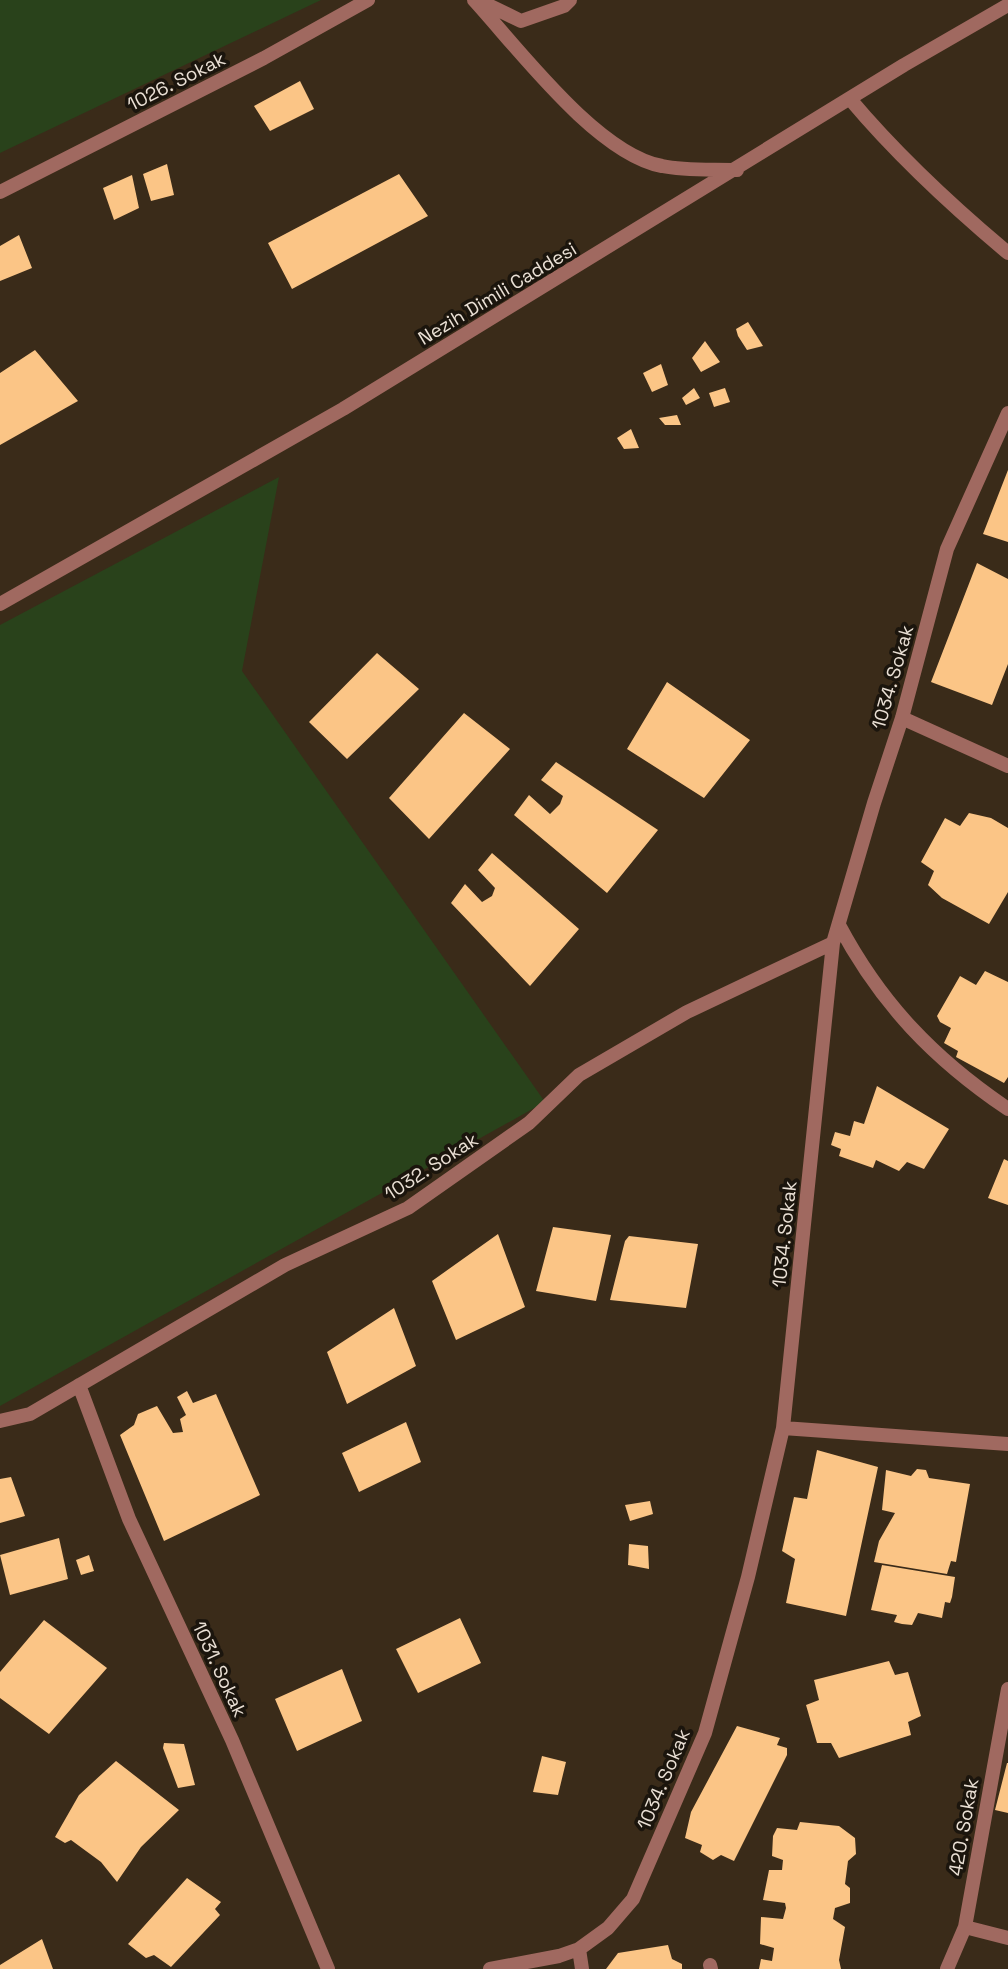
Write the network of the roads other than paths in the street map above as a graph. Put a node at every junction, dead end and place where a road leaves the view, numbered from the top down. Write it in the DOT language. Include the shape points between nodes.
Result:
graph roads {
  1 [pos="368,0"];
  2 [pos="476,0"];
  3 [pos="570,0"];
  4 [pos="1008,5"];
  5 [pos="850,99"];
  6 [pos="737,170"];
  7 [pos="0,192"];
  8 [pos="1008,253"];
  9 [pos="1008,413"];
  10 [pos="0,604"];
  11 [pos="902,718"];
  12 [pos="1008,766"];
  13 [pos="839,925"];
  14 [pos="833,943"];
  15 [pos="1008,1109"];
  16 [pos="79,1385"];
  17 [pos="0,1421"];
  18 [pos="783,1428"];
  19 [pos="1008,1444"];
  20 [pos="1008,1689"];
  21 [pos="965,1927"];
  22 [pos="1008,1938"];
  23 [pos="579,1948"];
  24 [pos="328,1969"];
  25 [pos="490,1969"];
  26 [pos="582,1969"];
  27 [pos="947,1969"];
  1 -- 7 [label="street, 1026. Sokak"];
  2 -- 3 [label="street" via="521,21"];
  2 -- 6 [label="street" via="573,109 618,147 660,166"];
  4 -- 5 [label="street, Nezih Dimili Caddesi"];
  5 -- 6 [label="street, Nezih Dimili Caddesi"];
  5 -- 8 [label="street" via="931,183"];
  6 -- 10 [label="street, Nezih Dimili Caddesi" via="343,409"];
  9 -- 11 [label="street, 1034. Sokak" via="947,549"];
  11 -- 12 [label="street"];
  11 -- 13 [label="street, 1034. Sokak"];
  13 -- 14 [label="street, 1034. Sokak"];
  13 -- 15 [label="street" via="874,986 905,1021 939,1057"];
  14 -- 16 [label="street, 1032. Sokak" via="687,1012 579,1075 529,1123 408,1208 285,1265"];
  14 -- 18 [label="street, 1034. Sokak"];
  16 -- 17 [label="street, 1032. Sokak" via="30,1414"];
  16 -- 24 [label="street, 1031. Sokak" via="129,1519 232,1740"];
  18 -- 19 [label="street"];
  18 -- 23 [label="street, 1034. Sokak" via="705,1733 632,1899 608,1928"];
  20 -- 21 [label="street, 420. Sokak"];
  21 -- 22 [label="street"];
  21 -- 27 [label="street, 420. Sokak"];
  23 -- 25 [label="street, 1034. Sokak"];
  23 -- 26 [label="street"];
}
